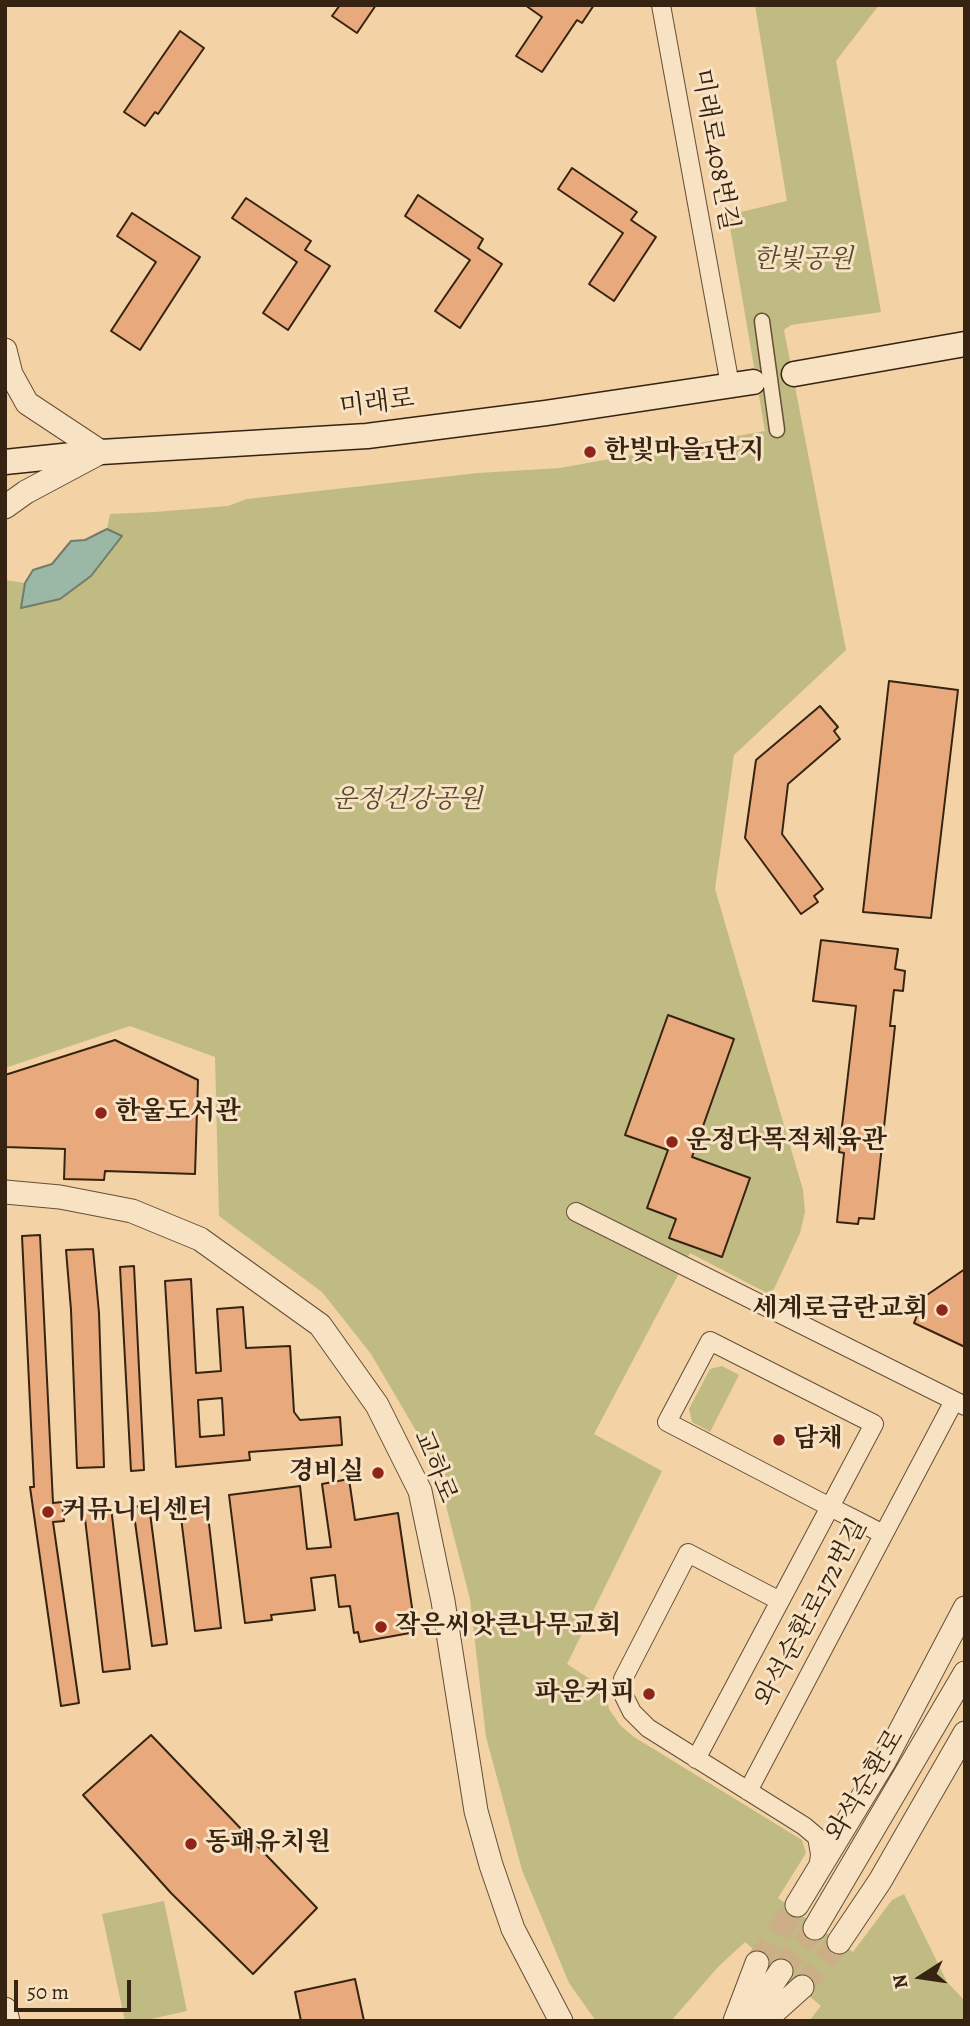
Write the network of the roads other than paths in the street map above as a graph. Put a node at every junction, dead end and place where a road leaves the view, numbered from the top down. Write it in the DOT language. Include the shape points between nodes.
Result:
graph roads {
  1 [pos="662,5"];
  2 [pos="762,321"];
  3 [pos="965,344"];
  4 [pos="5,350"];
  5 [pos="794,374"];
  6 [pos="742,384"];
  7 [pos="777,430"];
  8 [pos="101,452"];
  9 [pos="5,462"];
  10 [pos="5,507"];
  11 [pos="5,1192"];
  12 [pos="576,1212"];
  13 [pos="959,1403"];
  14 [pos="830,1507"];
  15 [pos="883,1534"];
  16 [pos="780,1601"];
  17 [pos="965,1608"];
  18 [pos="965,1673"];
  19 [pos="965,1733"];
  20 [pos="696,1759"];
  21 [pos="748,1791"];
  22 [pos="851,1818"];
  23 [pos="804,1826"];
  24 [pos="818,1872"];
  25 [pos="797,1905"];
  26 [pos="815,1928"];
  27 [pos="838,1942"];
  28 [pos="757,1964"];
  29 [pos="781,1971"];
  30 [pos="802,1987"];
  31 [pos="5,2009"];
  32 [pos="8,2021"];
  33 [pos="561,2021"];
  34 [pos="735,2021"];
  35 [pos="747,2021"];
  36 [pos="764,2021"];
  1 -- 6 [label="street, 미래로408번길"];
  2 -- 7 [label="street"];
  3 -- 5 [label="main road"];
  4 -- 8 [label="street" via="14,382 27,403"];
  6 -- 8 [label="main road, 미래로" via="367,436"];
  8 -- 9 [label="main road, 미래로"];
  8 -- 10 [label="street"];
  11 -- 33 [label="street, 교하로" via="132,1211 200,1239 320,1325 377,1405 420,1492 443,1601 476,1811 491,1865 513,1929"];
  12 -- 13 [label="street, 와석순환로172번길"];
  13 -- 15 [label="street, 와석순환로172번길"];
  14 -- 14 [label="street" via="874,1424 710,1342 667,1422"];
  14 -- 15 [label="street"];
  14 -- 16 [label="street"];
  15 -- 21 [label="street, 와석순환로172번길"];
  16 -- 20 [label="street"];
  16 -- 20 [label="street" via="688,1553 623,1679 623,1694 648,1728"];
  17 -- 22 [label="street"];
  18 -- 26 [label="street, 와석순환로"];
  19 -- 27 [label="street" via="880,1881"];
  20 -- 21 [label="street"];
  21 -- 23 [label="street"];
  22 -- 23 [label="street" via="837,1828 821,1831"];
  22 -- 24 [label="street"];
  23 -- 24 [label="street" via="817,1837"];
  24 -- 25 [label="street"];
  28 -- 34 [label="street"];
  29 -- 35 [label="street"];
  30 -- 36 [label="street"];
  31 -- 32 [label="street"];
}
